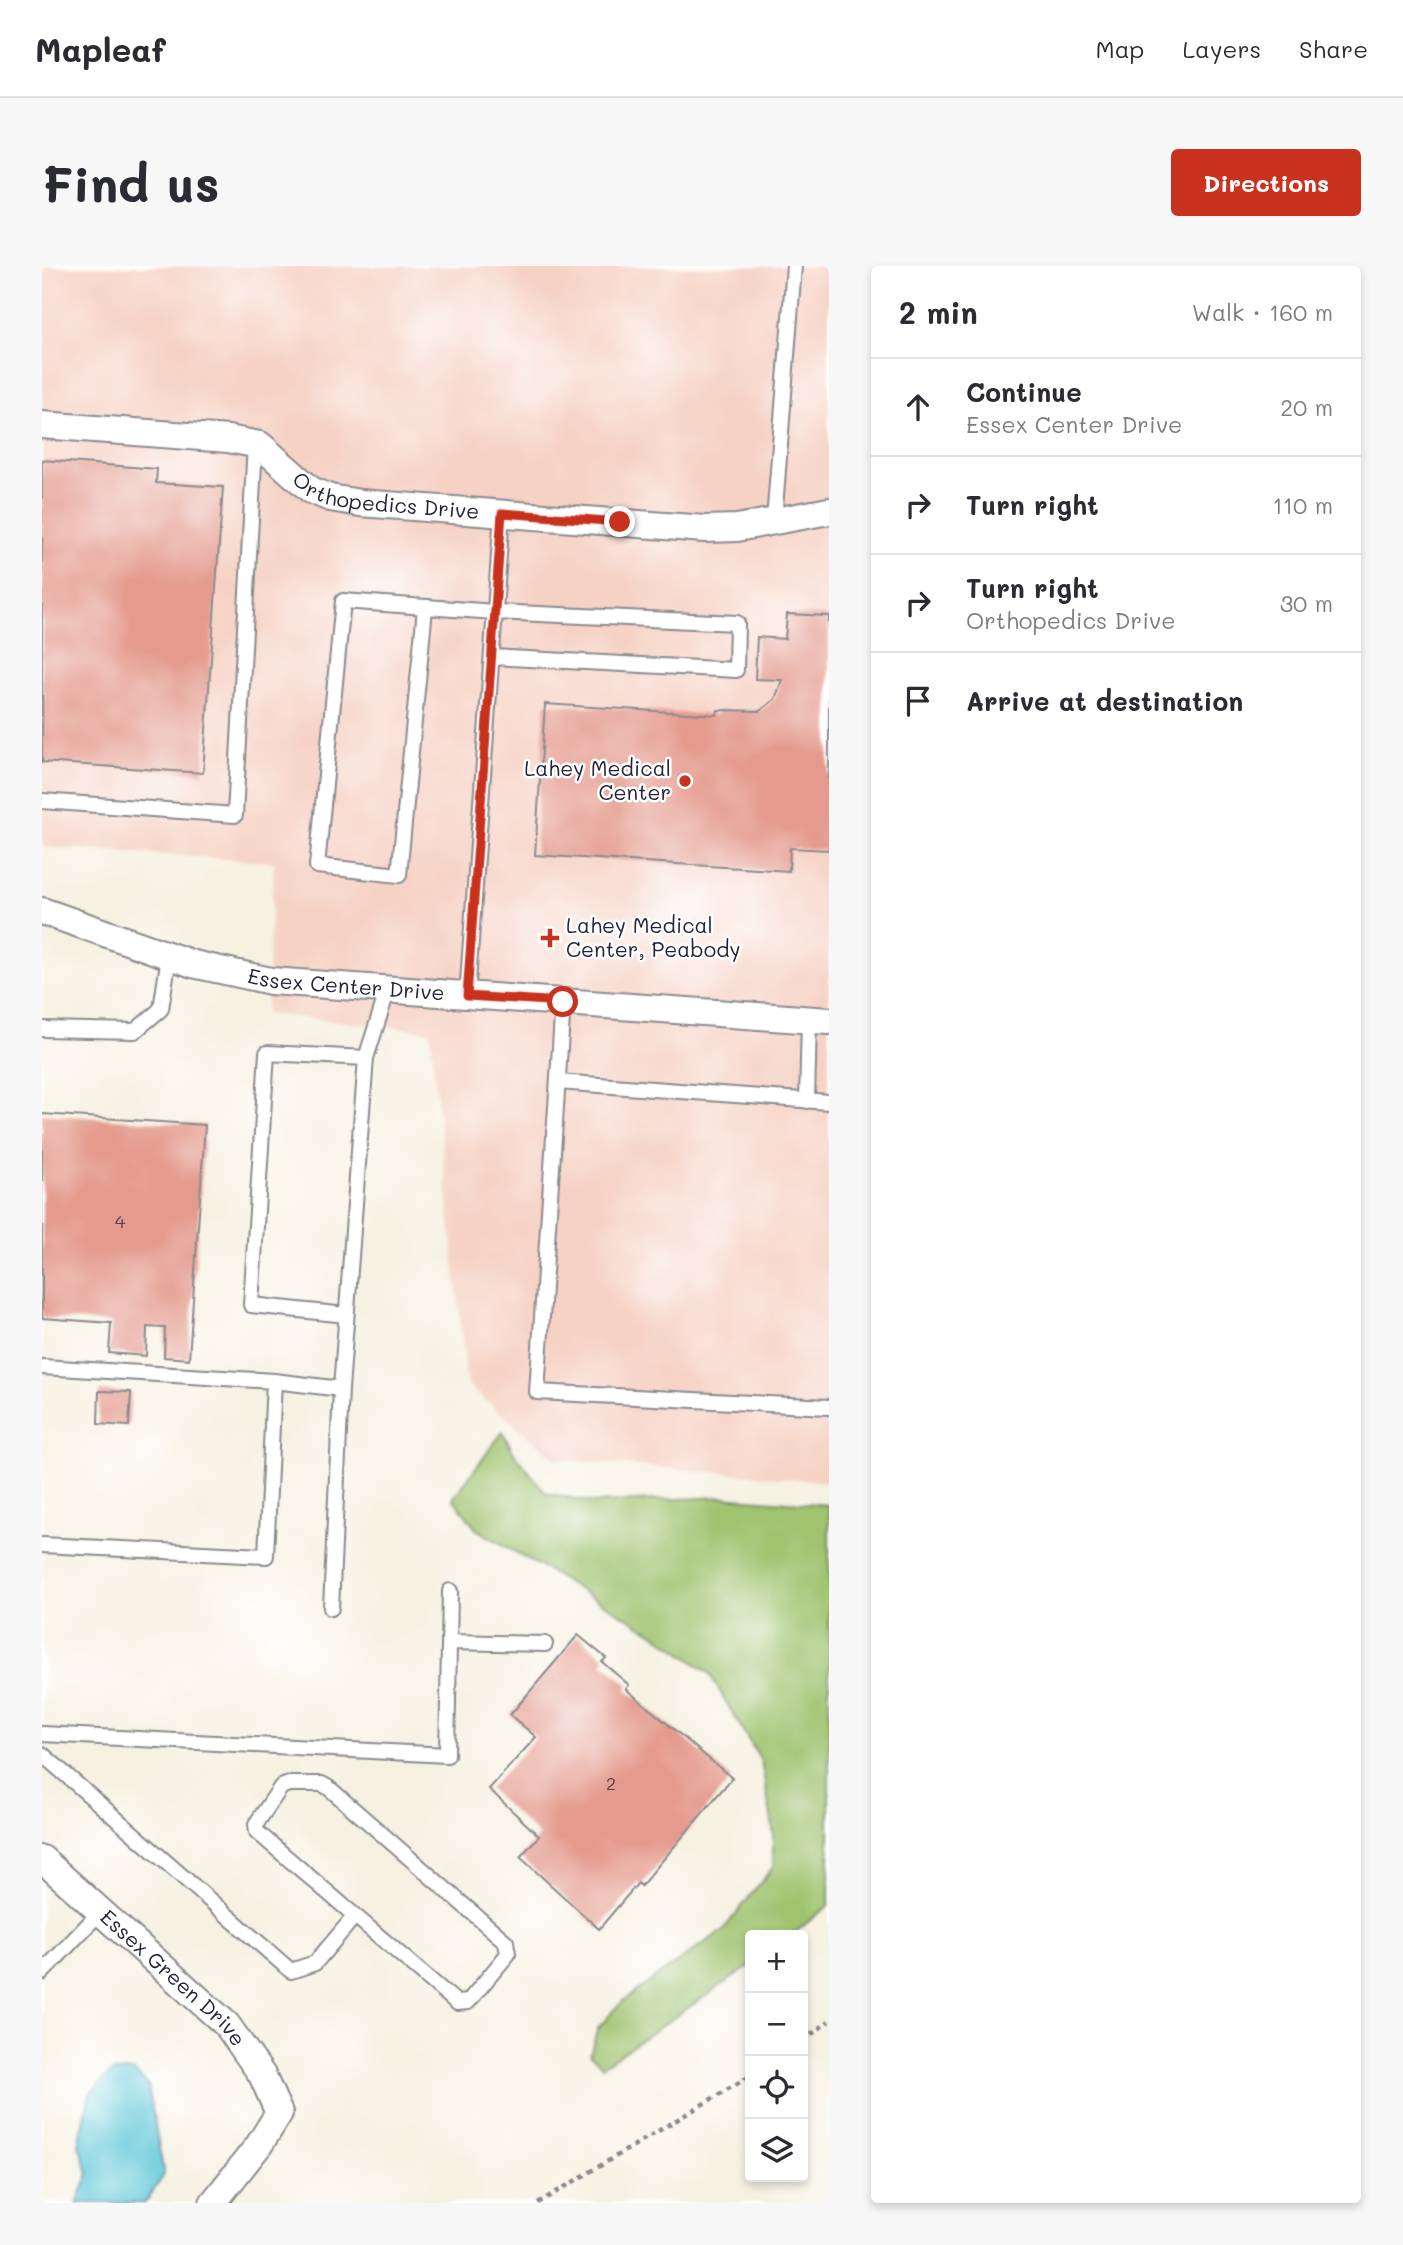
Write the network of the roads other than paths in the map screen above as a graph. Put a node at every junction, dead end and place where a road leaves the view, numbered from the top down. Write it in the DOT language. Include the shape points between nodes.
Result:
graph roads {
  1 [pos="794,266"];
  2 [pos="42,425"];
  3 [pos="255,444"];
  4 [pos="829,512"];
  5 [pos="502,513"];
  6 [pos="774,521"];
  7 [pos="425,608"];
  8 [pos="495,612"];
  9 [pos="492,657"];
  10 [pos="42,801"];
  11 [pos="42,911"];
  12 [pos="169,956"];
  13 [pos="388,989"];
  14 [pos="467,996"];
  15 [pos="563,1002"];
  16 [pos="819,1021"];
  17 [pos="42,1029"];
  18 [pos="366,1058"];
  19 [pos="558,1082"];
  20 [pos="807,1101"];
  21 [pos="829,1102"];
  22 [pos="346,1315"];
  23 [pos="42,1367"];
  24 [pos="274,1381"];
  25 [pos="341,1389"];
  26 [pos="829,1407"];
  27 [pos="42,1545"];
  28 [pos="450,1591"];
  29 [pos="331,1608"];
  30 [pos="449,1642"];
  31 [pos="545,1644"];
  32 [pos="42,1734"];
  33 [pos="42,1754"];
  34 [pos="42,1859"];
  35 [pos="101,1911"];
  36 [pos="354,1917"];
  37 [pos="42,1973"];
  38 [pos="213,2203"];
  1 -- 6 [label="lane"];
  2 -- 3 [label="street, Orthopedics Drive"];
  3 -- 5 [label="street, Orthopedics Drive" via="277,457 311,490 330,498"];
  3 -- 10 [label="lane" via="235,815"];
  4 -- 6 [label="street, Orthopedics Drive"];
  5 -- 6 [label="street, Orthopedics Drive" via="705,529"];
  5 -- 8 [label="lane"];
  7 -- 7 [label="lane" via="399,874 317,866 342,601"];
  7 -- 8 [label="lane"];
  8 -- 9 [label="lane"];
  8 -- 9 [label="lane" via="737,623 736,670"];
  9 -- 14 [label="lane"];
  11 -- 12 [label="street, Essex Center Drive"];
  12 -- 13 [label="street, Essex Center Drive" via="271,981"];
  12 -- 17 [label="lane" via="161,1009 135,1031"];
  13 -- 14 [label="street, Essex Center Drive"];
  13 -- 18 [label="lane"];
  14 -- 15 [label="street, Essex Center Drive"];
  15 -- 16 [label="street, Essex Center Drive"];
  15 -- 19 [label="lane"];
  16 -- 20 [label="lane"];
  18 -- 22 [label="lane"];
  18 -- 22 [label="lane" via="267,1054 251,1306"];
  19 -- 20 [label="lane"];
  19 -- 26 [label="lane" via="537,1392"];
  20 -- 21 [label="lane"];
  22 -- 25 [label="lane"];
  23 -- 24 [label="lane"];
  24 -- 25 [label="lane"];
  24 -- 27 [label="lane" via="266,1556"];
  25 -- 29 [label="lane"];
  28 -- 30 [label="lane"];
  30 -- 31 [label="lane"];
  30 -- 32 [label="lane" via="447,1755"];
  33 -- 36 [label="lane" via="290,1971 315,1963"];
  34 -- 35 [label="street, Essex Green Drive"];
  35 -- 37 [label="lane"];
  35 -- 38 [label="street, Essex Green Drive" via="227,2025 262,2075 279,2113"];
  36 -- 36 [label="lane" via="457,2003 468,2002 508,1954 506,1942 329,1788 322,1784 281,1787 256,1824 257,1832"];
}
